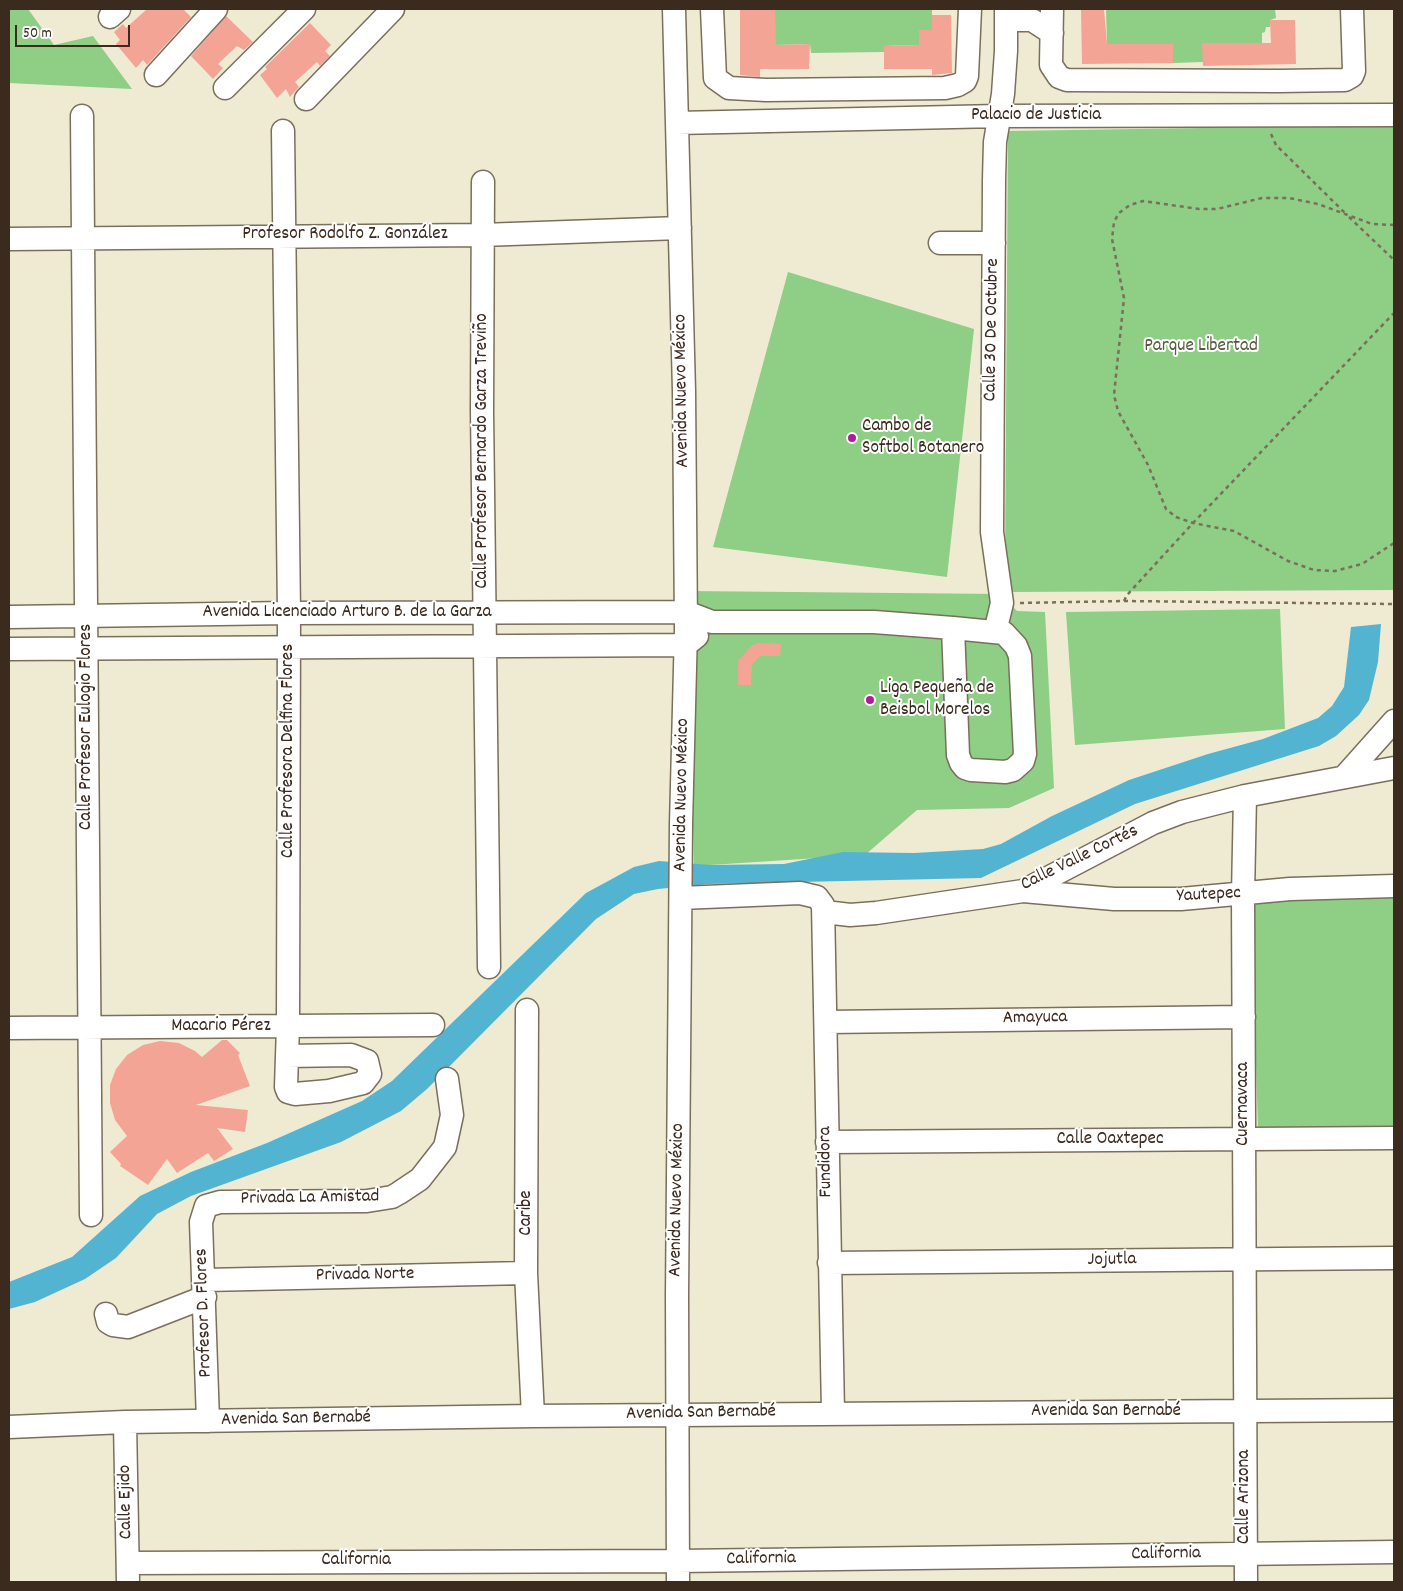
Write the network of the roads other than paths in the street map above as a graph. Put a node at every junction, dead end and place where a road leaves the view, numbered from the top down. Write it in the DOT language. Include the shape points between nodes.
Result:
graph roads {
  1 [pos="216,9"];
  2 [pos="304,9"];
  3 [pos="393,9"];
  4 [pos="674,9"];
  5 [pos="970,9"];
  6 [pos="1052,9"];
  7 [pos="1352,9"];
  8 [pos="712,10"];
  9 [pos="1006,14"];
  10 [pos="1052,33"];
  11 [pos="156,75"];
  12 [pos="225,88"];
  13 [pos="306,99"];
  14 [pos="1394,115"];
  15 [pos="82,116"];
  16 [pos="999,116"];
  17 [pos="677,123"];
  18 [pos="283,131"];
  19 [pos="483,182"];
  20 [pos="680,228"];
  21 [pos="482,234"];
  22 [pos="284,236"];
  23 [pos="82,238"];
  24 [pos="9,239"];
  25 [pos="940,243"];
  26 [pos="994,243"];
  27 [pos="686,612"];
  28 [pos="289,613"];
  29 [pos="485,613"];
  30 [pos="86,616"];
  31 [pos="9,617"];
  32 [pos="712,622"];
  33 [pos="953,628"];
  34 [pos="995,632"];
  35 [pos="686,645"];
  36 [pos="485,646"];
  37 [pos="289,647"];
  38 [pos="9,648"];
  39 [pos="87,648"];
  40 [pos="1394,720"];
  41 [pos="1394,768"];
  42 [pos="1344,777"];
  43 [pos="1245,796"];
  44 [pos="1394,886"];
  45 [pos="1024,891"];
  46 [pos="681,895"];
  47 [pos="1243,895"];
  48 [pos="825,912"];
  49 [pos="489,967"];
  50 [pos="527,1010"];
  51 [pos="1244,1017"];
  52 [pos="826,1022"];
  53 [pos="433,1025"];
  54 [pos="288,1026"];
  55 [pos="9,1028"];
  56 [pos="88,1028"];
  57 [pos="287,1056"];
  58 [pos="447,1079"];
  59 [pos="1394,1138"];
  60 [pos="1244,1139"];
  61 [pos="827,1142"];
  62 [pos="206,1206"];
  63 [pos="91,1215"];
  64 [pos="1394,1258"];
  65 [pos="1243,1260"];
  66 [pos="829,1263"];
  67 [pos="526,1273"];
  68 [pos="205,1289"];
  69 [pos="106,1314"];
  70 [pos="1394,1410"];
  71 [pos="1245,1411"];
  72 [pos="833,1412"];
  73 [pos="676,1415"];
  74 [pos="533,1416"];
  75 [pos="208,1421"];
  76 [pos="125,1422"];
  77 [pos="9,1427"];
  78 [pos="1394,1552"];
  79 [pos="1246,1554"];
  80 [pos="678,1571"];
  81 [pos="128,1573"];
  82 [pos="1246,1582"];
  1 -- 11 [label="street"];
  2 -- 12 [label="street"];
  3 -- 13 [label="street"];
  4 -- 8 [label="street"];
  4 -- 17 [label="street, Avenida Nuevo México"];
  5 -- 8 [label="street" via="967,76 958,85 946,88 775,90 741,90 718,82 714,66"];
  6 -- 10 [label="street"];
  7 -- 10 [label="street" via="1354,71 1345,80 1067,80 1059,77 1051,66"];
  9 -- 10 [label="street" via="1032,20"];
  9 -- 16 [label="street, Calle 30 De Octubre"];
  14 -- 16 [label="street, Palacio de Justicia" via="1274,128"];
  15 -- 23 [label="street, Calle Profesor Eulogio Flores"];
  16 -- 17 [label="street, Palacio de Justicia"];
  16 -- 26 [label="street, Calle 30 De Octubre" via="994,171"];
  17 -- 20 [label="street, Avenida Nuevo México"];
  18 -- 22 [label="street, Calle Profesora Delfina Flores"];
  19 -- 21 [label="street, Calle Profesor Bernardo Garza Treviño"];
  20 -- 21 [label="street, Profesor Rodolfo Z. González"];
  20 -- 27 [label="street, Avenida Nuevo México"];
  21 -- 22 [label="street, Profesor Rodolfo Z. González"];
  21 -- 29 [label="street, Calle Profesor Bernardo Garza Treviño"];
  22 -- 23 [label="street, Profesor Rodolfo Z. González"];
  22 -- 28 [label="street, Calle Profesora Delfina Flores"];
  23 -- 24 [label="street, Profesor Rodolfo Z. González"];
  23 -- 30 [label="street, Calle Profesor Eulogio Flores"];
  25 -- 26 [label="street"];
  26 -- 34 [label="street, Calle 30 De Octubre" via="992,532 1002,603"];
  27 -- 29 [label="street, Avenida Licenciado Arturo B. de la Garza"];
  27 -- 32 [label="street"];
  27 -- 35 [label="street, Avenida Nuevo México"];
  28 -- 29 [label="street, Avenida Licenciado Arturo B. de la Garza"];
  28 -- 30 [label="street, Avenida Licenciado Arturo B. de la Garza"];
  28 -- 37 [label="street, Calle Profesora Delfina Flores"];
  29 -- 36 [label="street, Calle Profesor Bernardo Garza Treviño"];
  30 -- 31 [label="street, Avenida Licenciado Arturo B. de la Garza"];
  30 -- 39 [label="street, Calle Profesor Eulogio Flores"];
  32 -- 33 [label="street" via="874,622"];
  32 -- 35 [label="street"];
  33 -- 34 [label="street"];
  33 -- 34 [label="street" via="958,755 965,768 1005,772 1019,766 1025,754 1020,656 1008,636"];
  35 -- 36 [label="street, Avenida Licenciado Arturo B. de la Garza"];
  35 -- 46 [label="street, Avenida Nuevo México"];
  36 -- 37 [label="street, Avenida Licenciado Arturo B. de la Garza"];
  36 -- 49 [label="street, Calle Profesor Bernardo Garza Treviño"];
  37 -- 39 [label="street, Avenida Licenciado Arturo B. de la Garza"];
  37 -- 54 [label="street, Calle Profesora Delfina Flores"];
  38 -- 39 [label="street, Avenida Licenciado Arturo B. de la Garza"];
  39 -- 56 [label="street, Calle Profesor Eulogio Flores"];
  40 -- 42 [label="street"];
  41 -- 42 [label="street, Calle Valle Cortés"];
  42 -- 43 [label="street, Calle Valle Cortés"];
  43 -- 45 [label="street, Calle Valle Cortés" via="1153,823"];
  43 -- 47 [label="street, Cuernavaca"];
  44 -- 47 [label="street, Yautepec" via="1290,889"];
  45 -- 47 [label="street, Yautepec" via="1114,899"];
  45 -- 48 [label="street, Calle Valle Cortés" via="876,913 850,915"];
  46 -- 48 [label="street" via="808,894 821,900"];
  46 -- 73 [label="street, Avenida Nuevo México"];
  47 -- 51 [label="street, Cuernavaca"];
  48 -- 52 [label="street, Fundidora"];
  50 -- 67 [label="street, Caribe"];
  51 -- 52 [label="street, Amayuca"];
  51 -- 60 [label="street, Cuernavaca"];
  52 -- 61 [label="street, Fundidora"];
  53 -- 54 [label="street, Macario Pérez"];
  54 -- 56 [label="street, Macario Pérez"];
  54 -- 57 [label="street, Calle Profesora Delfina Flores"];
  55 -- 56 [label="street, Macario Pérez"];
  56 -- 63 [label="street, Calle Profesor Eulogio Flores"];
  57 -- 57 [label="street, Calle Profesora Delfina Flores" via="286,1087 288,1092 295,1094 329,1091 362,1083 371,1069 367,1061 351,1055"];
  58 -- 62 [label="street, Privada La Amistad" via="452,1115 445,1147 420,1179 400,1193 367,1201 220,1202"];
  59 -- 60 [label="street, Calle Oaxtepec"];
  60 -- 61 [label="street, Calle Oaxtepec"];
  60 -- 65 [label="street, Cuernavaca"];
  61 -- 66 [label="street, Fundidora"];
  62 -- 68 [label="street, Profesor D. Flores" via="201,1222"];
  64 -- 65 [label="street, Jojutla"];
  65 -- 66 [label="street, Jojutla"];
  65 -- 71 [label="street, Cuernavaca"];
  66 -- 72 [label="street, Fundidora"];
  67 -- 68 [label="street, Privada Norte"];
  67 -- 74 [label="street, Caribe"];
  68 -- 69 [label="street, Privada Norte" via="128,1327 113,1325 108,1322"];
  68 -- 75 [label="street, Profesor D. Flores"];
  70 -- 71 [label="street, Avenida San Bernabé"];
  71 -- 72 [label="street, Avenida San Bernabé"];
  71 -- 79 [label="street, Calle Arizona"];
  72 -- 73 [label="street, Avenida San Bernabé"];
  73 -- 74 [label="street, Avenida San Bernabé"];
  73 -- 80 [label="street, Avenida Nuevo México"];
  74 -- 75 [label="street, Avenida San Bernabé"];
  75 -- 76 [label="street, Avenida San Bernabé"];
  76 -- 77 [label="street, Avenida San Bernabé"];
  76 -- 81 [label="street, Calle Ejido"];
  78 -- 79 [label="street, California"];
  79 -- 80 [label="street, California"];
  79 -- 82 [label="street, Calle Arizona"];
  80 -- 81 [label="street, California"];
}
